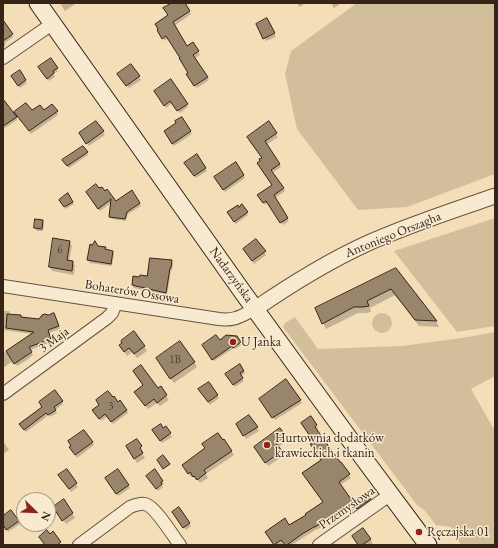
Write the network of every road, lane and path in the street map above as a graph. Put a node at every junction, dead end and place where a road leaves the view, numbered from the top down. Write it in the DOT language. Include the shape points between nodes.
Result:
graph roads {
  1 [pos="38,3"];
  2 [pos="52,24"];
  3 [pos="3,58"];
  4 [pos="495,196"];
  5 [pos="3,286"];
  6 [pos="116,303"];
  7 [pos="255,309"];
  8 [pos="3,394"];
  9 [pos="391,494"];
  10 [pos="79,545"];
  11 [pos="180,545"];
  12 [pos="319,545"];
  13 [pos="428,545"];
  1 -- 2 [label="main road, Nadarzyńska"];
  2 -- 3 [label="street"];
  2 -- 7 [label="main road, Nadarzyńska"];
  4 -- 7 [label="street, Antoniego Orszagha" via="365,244 317,270"];
  5 -- 6 [label="street, Bohaterów Ossowa"];
  6 -- 7 [label="street, Bohaterów Ossowa" via="227,320"];
  6 -- 8 [label="street, 3 Maja" via="107,318"];
  7 -- 9 [label="main road, Nadarzyńska"];
  9 -- 12 [label="street, Przemysłowa"];
  9 -- 13 [label="main road, Nadarzyńska"];
  10 -- 11 [label="street" via="130,507 144,503 157,513"];
}
